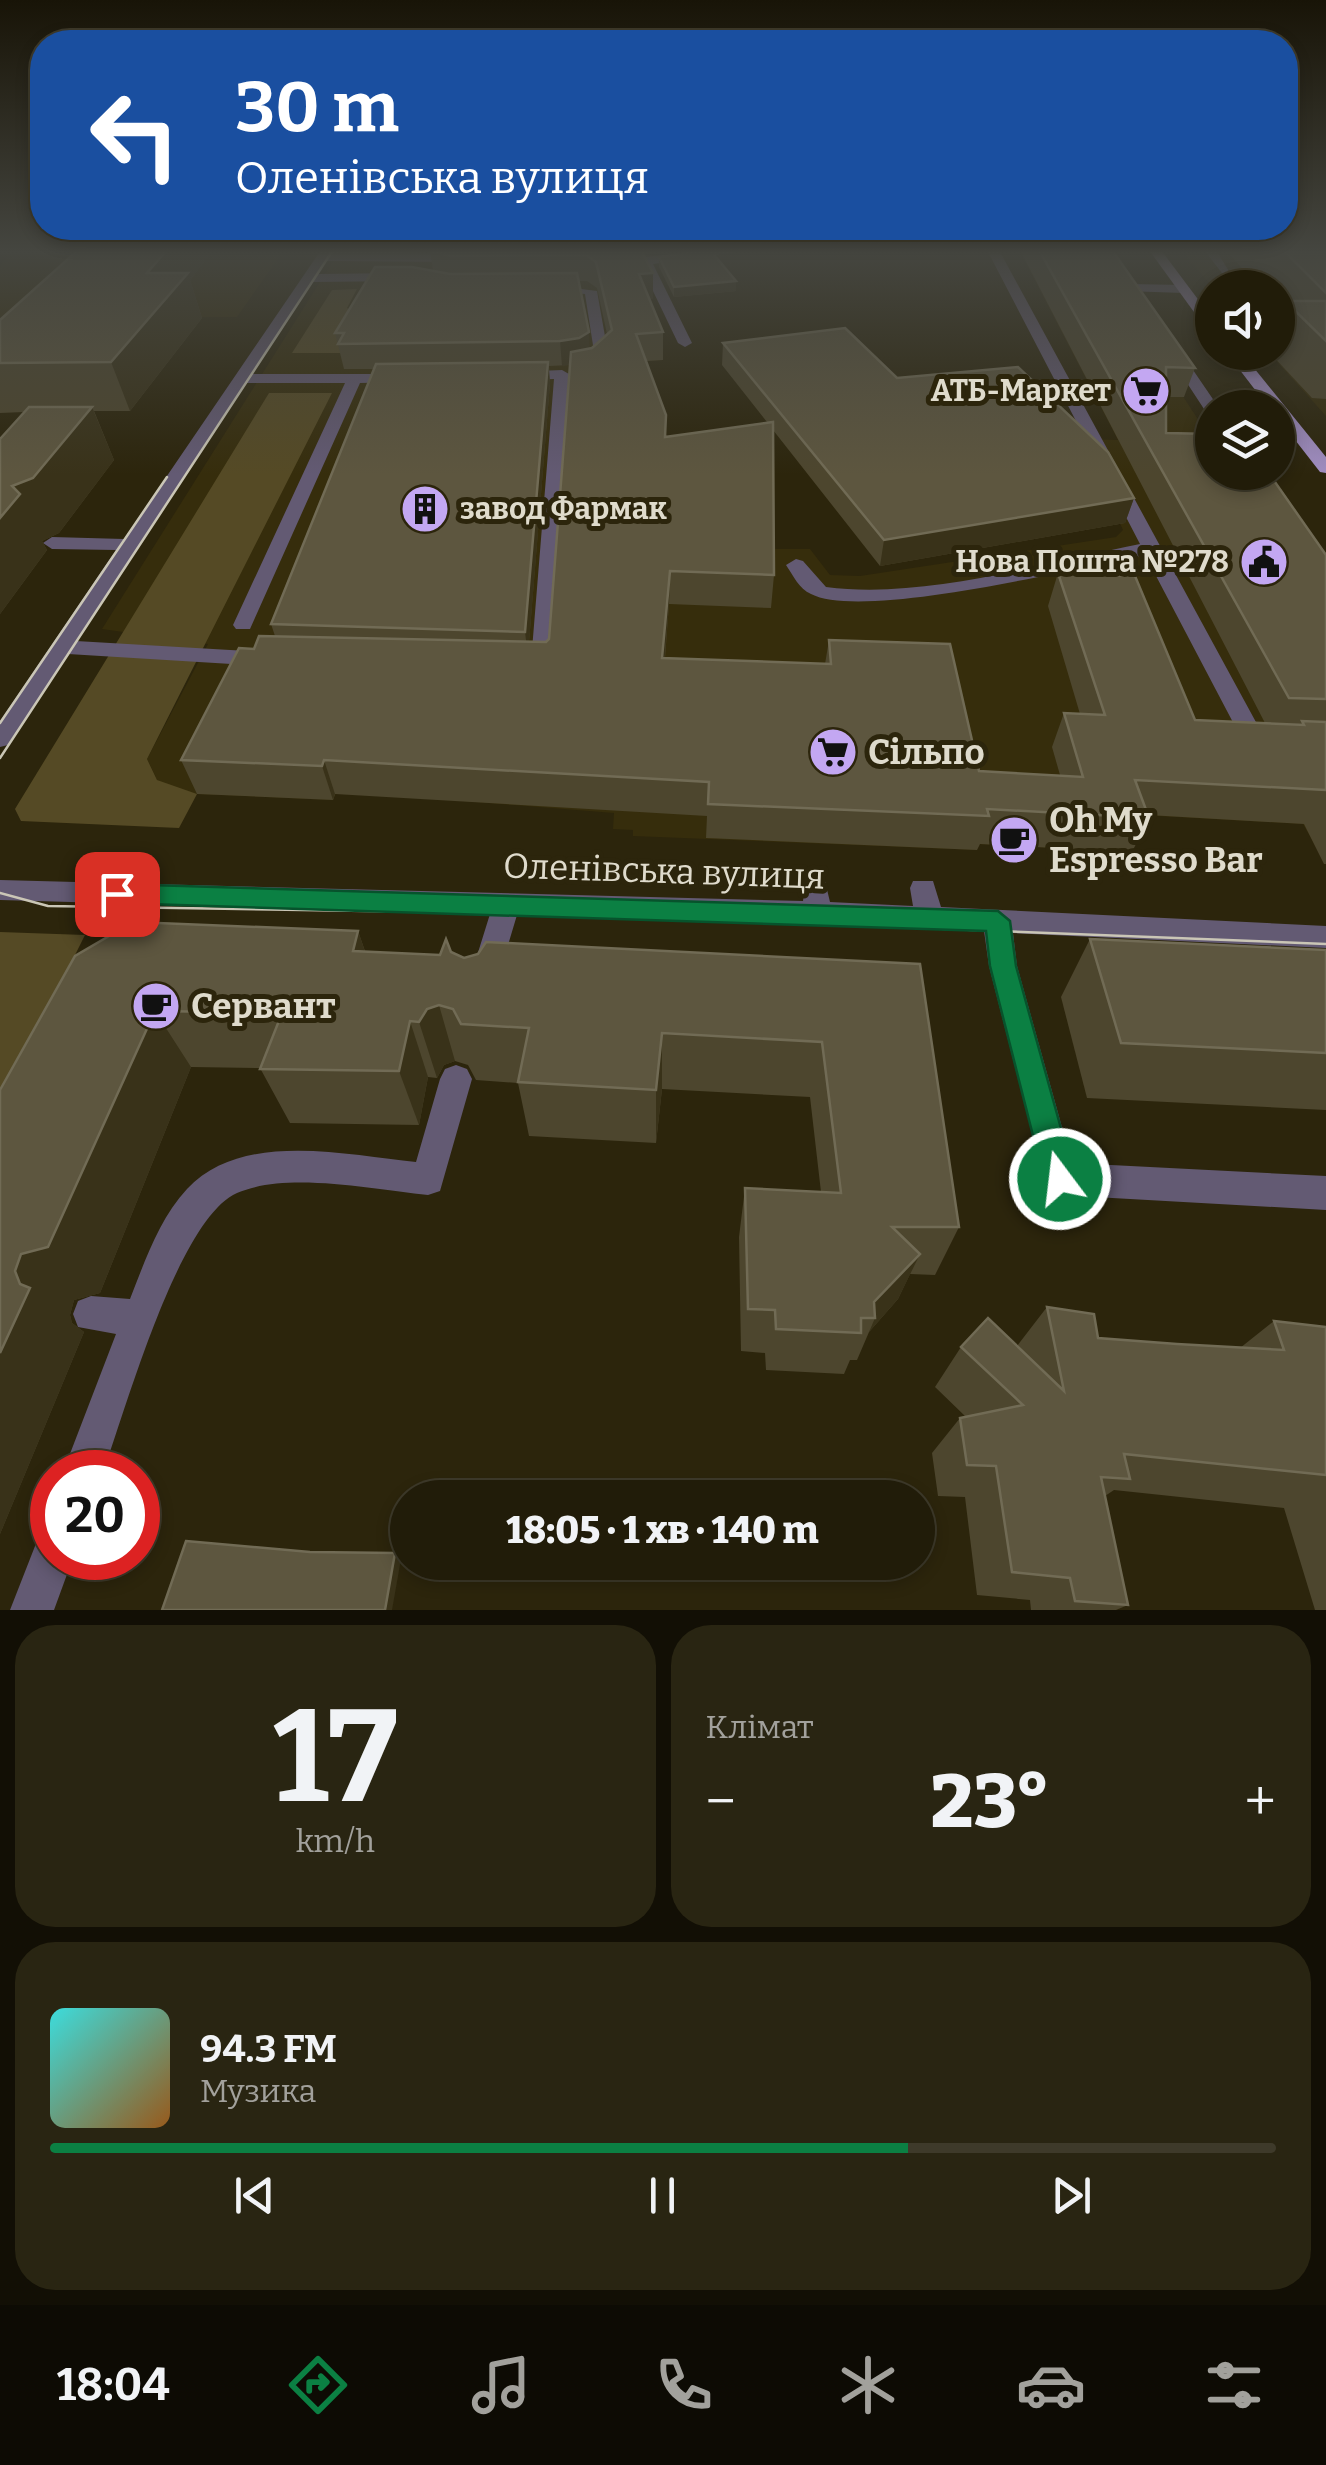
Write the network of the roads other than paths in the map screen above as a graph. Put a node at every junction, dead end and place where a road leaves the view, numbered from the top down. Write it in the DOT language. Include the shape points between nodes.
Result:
graph roads {
  1 [pos="276,325"];
  2 [pos="596,325"];
  3 [pos="676,325"];
  4 [pos="1034,325"];
  5 [pos="684,342"];
  6 [pos="1168,343"];
  7 [pos="1247,370"];
  8 [pos="562,374"];
  9 [pos="486,376"];
  10 [pos="430,378"];
  11 [pos="240,379"];
  12 [pos="354,380"];
  13 [pos="1199,390"];
  14 [pos="1326,468"];
  15 [pos="52,544"];
  16 [pos="130,544"];
  17 [pos="1151,548"];
  18 [pos="796,565"];
  19 [pos="244,625"];
  20 [pos="60,646"];
  21 [pos="286,660"];
  22 [pos="521,667"];
  23 [pos="0,739"];
  24 [pos="1326,746"];
  25 [pos="923,888"];
  26 [pos="0,890"];
  27 [pos="507,904"];
  28 [pos="929,918"];
  29 [pos="998,921"];
  30 [pos="1326,938"];
  31 [pos="479,999"];
  32 [pos="456,1079"];
  33 [pos="1326,1193"];
  34 [pos="91,1314"];
  35 [pos="141,1318"];
  36 [pos="92,1450"];
  37 [pos="43,1580"];
  38 [pos="32,1610"];
  1 -- 11 [label="street"];
  2 -- 8 [label="street" via="602,360 586,371"];
  3 -- 5 [label="street"];
  4 -- 17 [label="street"];
  6 -- 13 [label="street"];
  7 -- 14 [label="main road"];
  8 -- 9 [label="street"];
  8 -- 22 [label="street" via="540,667"];
  10 -- 12 [label="street"];
  11 -- 12 [label="street"];
  11 -- 16 [label="street"];
  12 -- 19 [label="street"];
  15 -- 16 [label="street"];
  16 -- 20 [label="street"];
  17 -- 18 [label="street" via="860,595 822,592"];
  17 -- 24 [label="street" via="1254,743"];
  20 -- 21 [label="street"];
  20 -- 23 [label="street"];
  25 -- 28 [label="street"];
  26 -- 27 [label="street, Оленівська вулиця"];
  27 -- 28 [label="street, Оленівська вулиця" via="816,898"];
  27 -- 31 [label="street"];
  28 -- 29 [label="street, Оленівська вулиця"];
  29 -- 30 [label="street, Оленівська вулиця"];
  29 -- 33 [label="street" via="1003,966 1060,1179"];
  32 -- 35 [label="street" via="428,1179 282,1168 245,1174 210,1190 183,1222"];
  34 -- 35 [label="street"];
  35 -- 36 [label="street"];
  37 -- 38 [label="street"];
}
